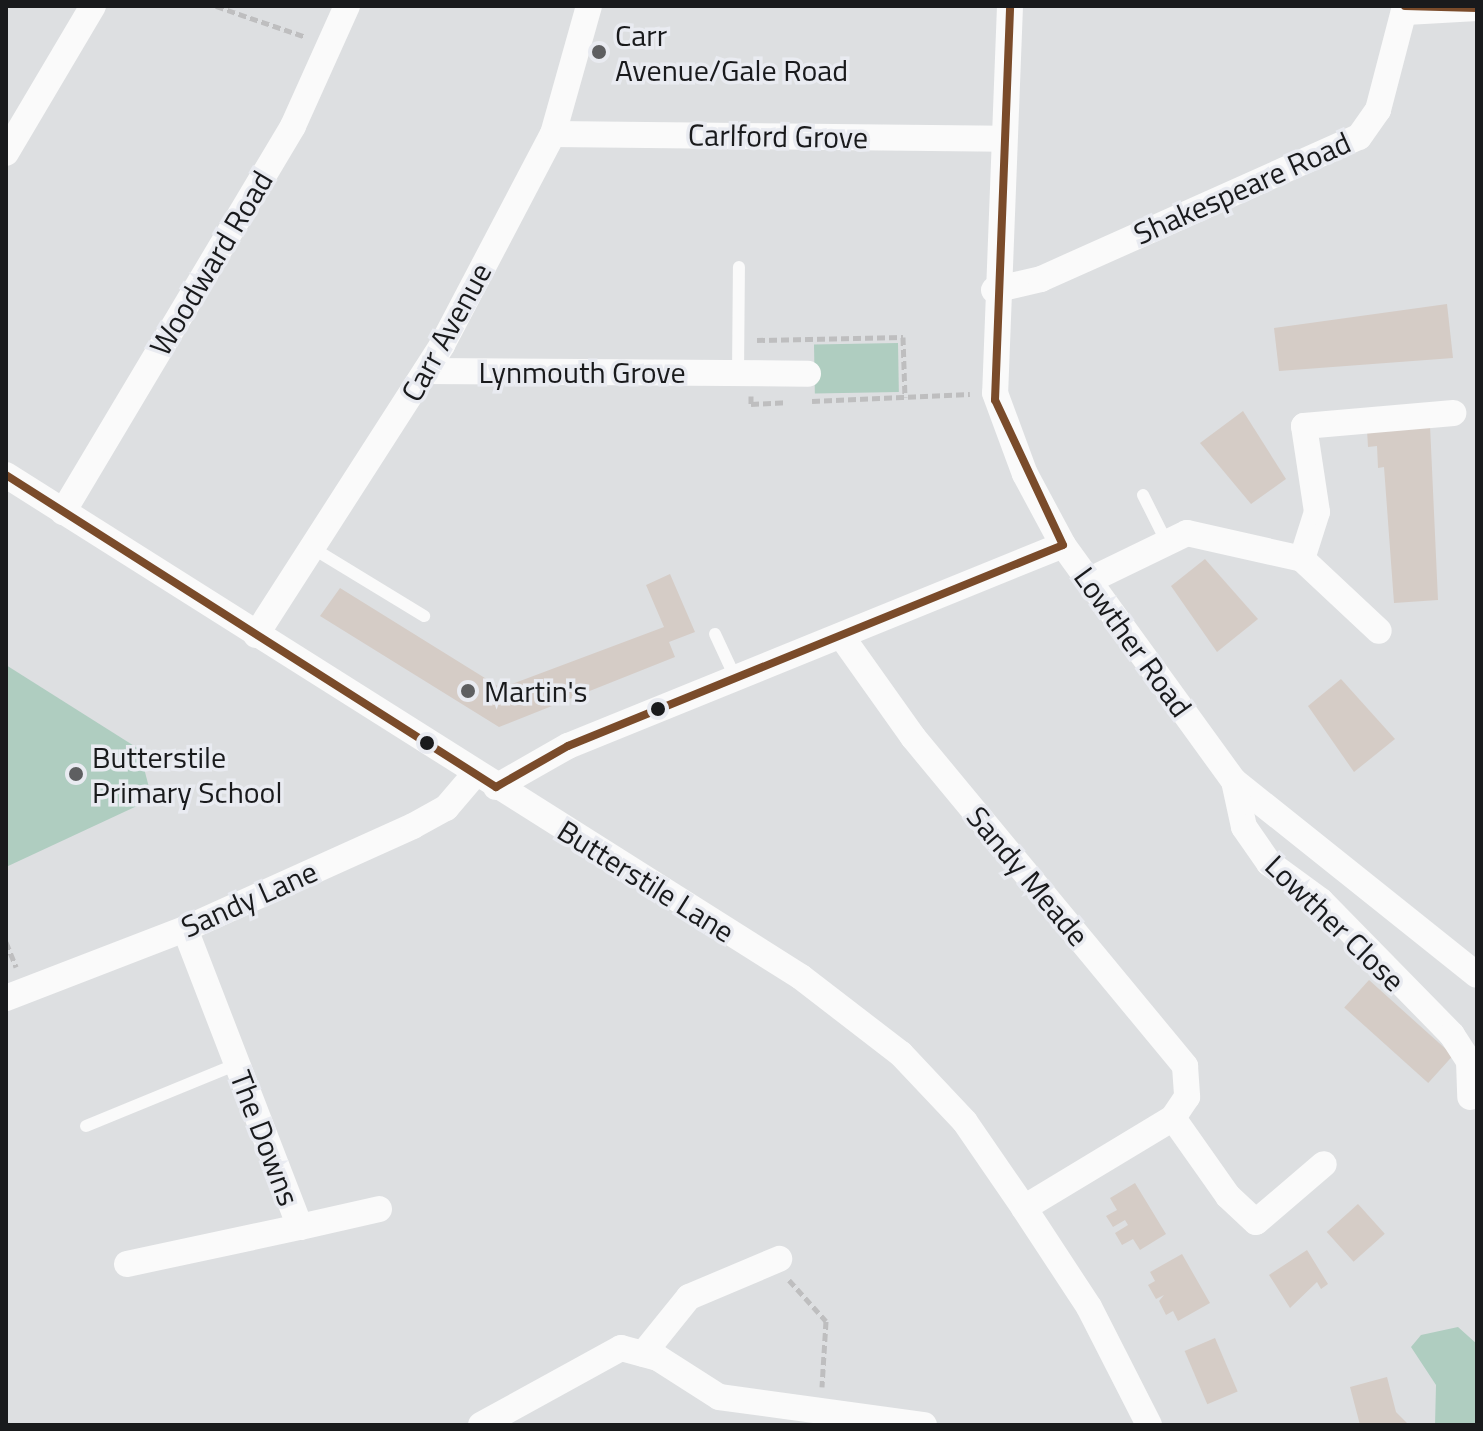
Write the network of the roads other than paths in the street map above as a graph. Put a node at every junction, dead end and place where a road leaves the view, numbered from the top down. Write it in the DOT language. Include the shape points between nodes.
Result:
graph roads {
  1 [pos="93,6"];
  2 [pos="347,6"];
  3 [pos="589,6"];
  4 [pos="1010,6"];
  5 [pos="1477,8"];
  6 [pos="1405,9"];
  7 [pos="553,134"];
  8 [pos="1003,139"];
  9 [pos="9,143"];
  10 [pos="739,267"];
  11 [pos="994,290"];
  12 [pos="426,371"];
  13 [pos="745,374"];
  14 [pos="808,374"];
  15 [pos="1453,413"];
  16 [pos="6,475"];
  17 [pos="1143,495"];
  18 [pos="63,512"];
  19 [pos="1167,543"];
  20 [pos="1063,545"];
  21 [pos="314,549"];
  22 [pos="1302,559"];
  23 [pos="1088,581"];
  24 [pos="424,616"];
  25 [pos="1379,631"];
  26 [pos="715,634"];
  27 [pos="256,635"];
  28 [pos="842,637"];
  29 [pos="735,677"];
  30 [pos="485,780"];
  31 [pos="1234,781"];
  32 [pos="185,929"];
  33 [pos="1477,975"];
  34 [pos="6,998"];
  35 [pos="237,1064"];
  36 [pos="1470,1097"];
  37 [pos="1173,1118"];
  38 [pos="86,1126"];
  39 [pos="1324,1164"];
  40 [pos="1024,1208"];
  41 [pos="379,1209"];
  42 [pos="300,1227"];
  43 [pos="779,1259"];
  44 [pos="127,1264"];
  45 [pos="643,1354"];
  46 [pos="481,1425"];
  47 [pos="924,1425"];
  48 [pos="1149,1425"];
  1 -- 9 [label="street"];
  2 -- 18 [label="street, Woodward Road" via="293,126"];
  3 -- 7 [label="street, Carr Avenue"];
  4 -- 8 [label="street, Lowther Road"];
  5 -- 6 [label="street"];
  6 -- 11 [label="street, Shakespeare Road" via="1378,110 1359,137 1041,279"];
  7 -- 8 [label="street, Carlford Grove"];
  7 -- 12 [label="street, Carr Avenue"];
  8 -- 11 [label="street, Lowther Road"];
  10 -- 13 [label="lane" via="739,341"];
  11 -- 20 [label="street, Lowther Road" via="995,393 1025,474"];
  12 -- 13 [label="street, Lynmouth Grove"];
  12 -- 21 [label="street, Carr Avenue"];
  13 -- 14 [label="street, Lynmouth Grove"];
  15 -- 22 [label="street" via="1304,426 1317,512"];
  16 -- 18 [label="street, Butterstile Lane"];
  17 -- 19 [label="lane"];
  18 -- 27 [label="street, Butterstile Lane"];
  19 -- 22 [label="street" via="1187,533"];
  19 -- 23 [label="street"];
  20 -- 23 [label="street, Lowther Road"];
  20 -- 28 [label="street, Sandy Lane"];
  21 -- 24 [label="lane"];
  21 -- 27 [label="street, Carr Avenue"];
  22 -- 25 [label="street"];
  23 -- 31 [label="street, Lowther Road"];
  26 -- 29 [label="lane"];
  27 -- 30 [label="street, Butterstile Lane"];
  28 -- 29 [label="street, Sandy Lane"];
  28 -- 37 [label="street, Sandy Meade" via="913,737 1177,1052 1189,1084"];
  29 -- 30 [label="street, Sandy Lane"];
  30 -- 32 [label="street, Sandy Lane" via="413,826"];
  30 -- 40 [label="street, Butterstile Lane" via="801,977 901,1054 965,1122"];
  31 -- 33 [label="street, Lowther Road"];
  31 -- 36 [label="street, Lowther Close" via="1244,827 1269,863 1321,901 1452,1035 1469,1061"];
  32 -- 34 [label="street, Sandy Lane"];
  32 -- 35 [label="street, The Downs"];
  35 -- 38 [label="lane"];
  35 -- 42 [label="street, The Downs"];
  37 -- 39 [label="street" via="1228,1196 1256,1222"];
  37 -- 40 [label="street"];
  40 -- 48 [label="street, Butterstile Lane" via="1089,1307"];
  41 -- 42 [label="street"];
  42 -- 44 [label="street, The Downs"];
  43 -- 45 [label="street" via="689,1297"];
  45 -- 46 [label="street" via="621,1348"];
  45 -- 47 [label="street" via="719,1397"];
}
